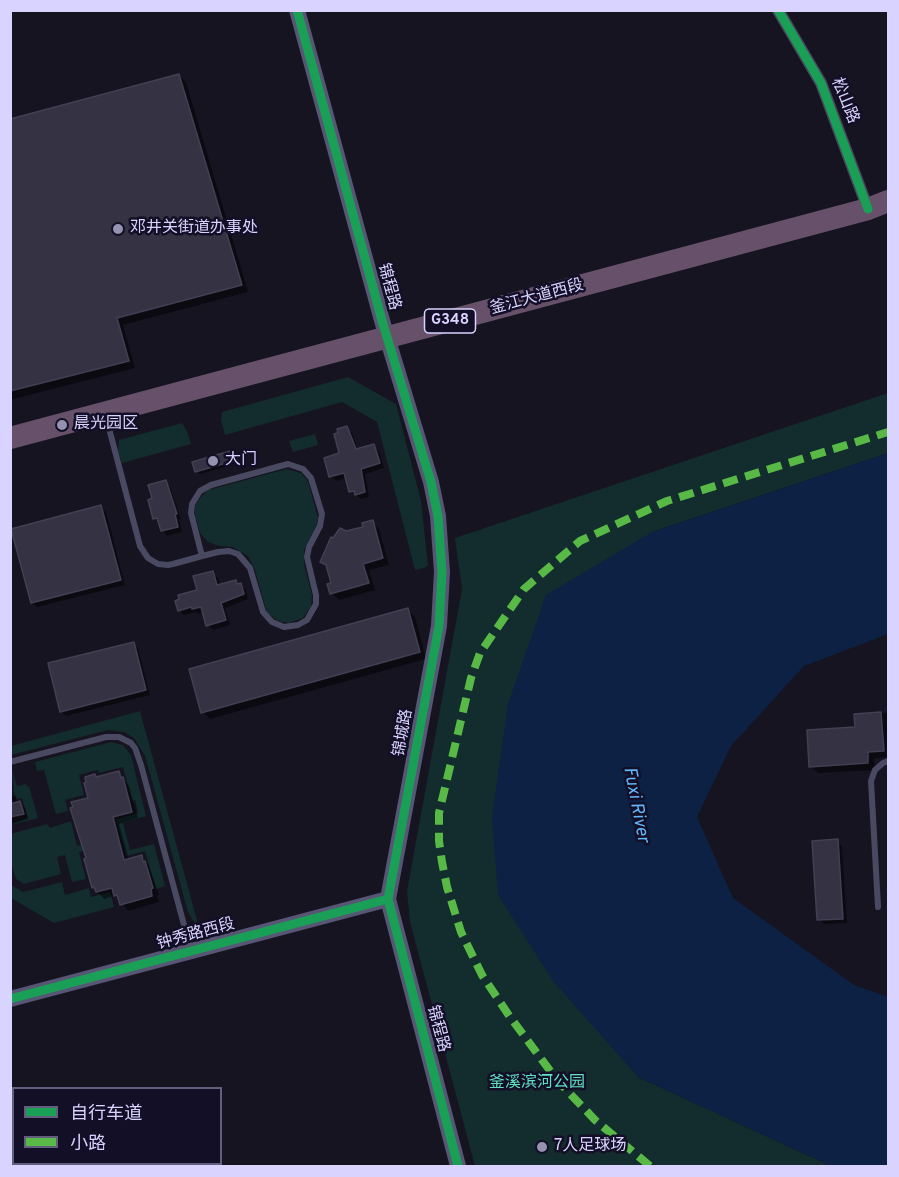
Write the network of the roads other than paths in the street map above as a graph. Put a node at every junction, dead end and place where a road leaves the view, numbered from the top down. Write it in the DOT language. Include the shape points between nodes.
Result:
graph roads {
  1 [pos="297,10"];
  2 [pos="778,10"];
  3 [pos="888,188"];
  4 [pos="874,203"];
  5 [pos="385,331"];
  6 [pos="105,413"];
  7 [pos="10,424"];
  8 [pos="10,438"];
  9 [pos="202,556"];
  10 [pos="442,572"];
  11 [pos="888,761"];
  12 [pos="10,762"];
  13 [pos="388,899"];
  14 [pos="878,907"];
  15 [pos="192,952"];
  16 [pos="10,999"];
  17 [pos="458,1167"];
  1 -- 5 [label="street, 锦程路"];
  2 -- 4 [label="street, 松山路" via="821,83"];
  3 -- 4 [label="highway, 釜江大道西段 / G348"];
  4 -- 5 [label="highway, 釜江大道西段 / G348"];
  5 -- 6 [label="highway, 釜江大道西段 / G348"];
  5 -- 7 [label="highway, 釜江大道西段 / G348"];
  5 -- 10 [label="street, 锦程路" via="431,482"];
  6 -- 8 [label="highway, 釜江大道西段 / G348"];
  6 -- 9 [label="lane" via="143,553 163,565"];
  9 -- 9 [label="lane" via="234,552 250,568 263,612 275,624 293,627 307,620 316,599 308,551 322,517 311,478 303,469 288,464 200,491 191,517"];
  10 -- 13 [label="street, 锦城路" via="439,626"];
  11 -- 14 [label="lane" via="875,770 871,781"];
  12 -- 15 [label="lane" via="106,736 119,737 135,748"];
  13 -- 15 [label="street, 钟秀路西段"];
  13 -- 17 [label="street, 锦程路"];
  15 -- 16 [label="street, 钟秀路西段"];
}
